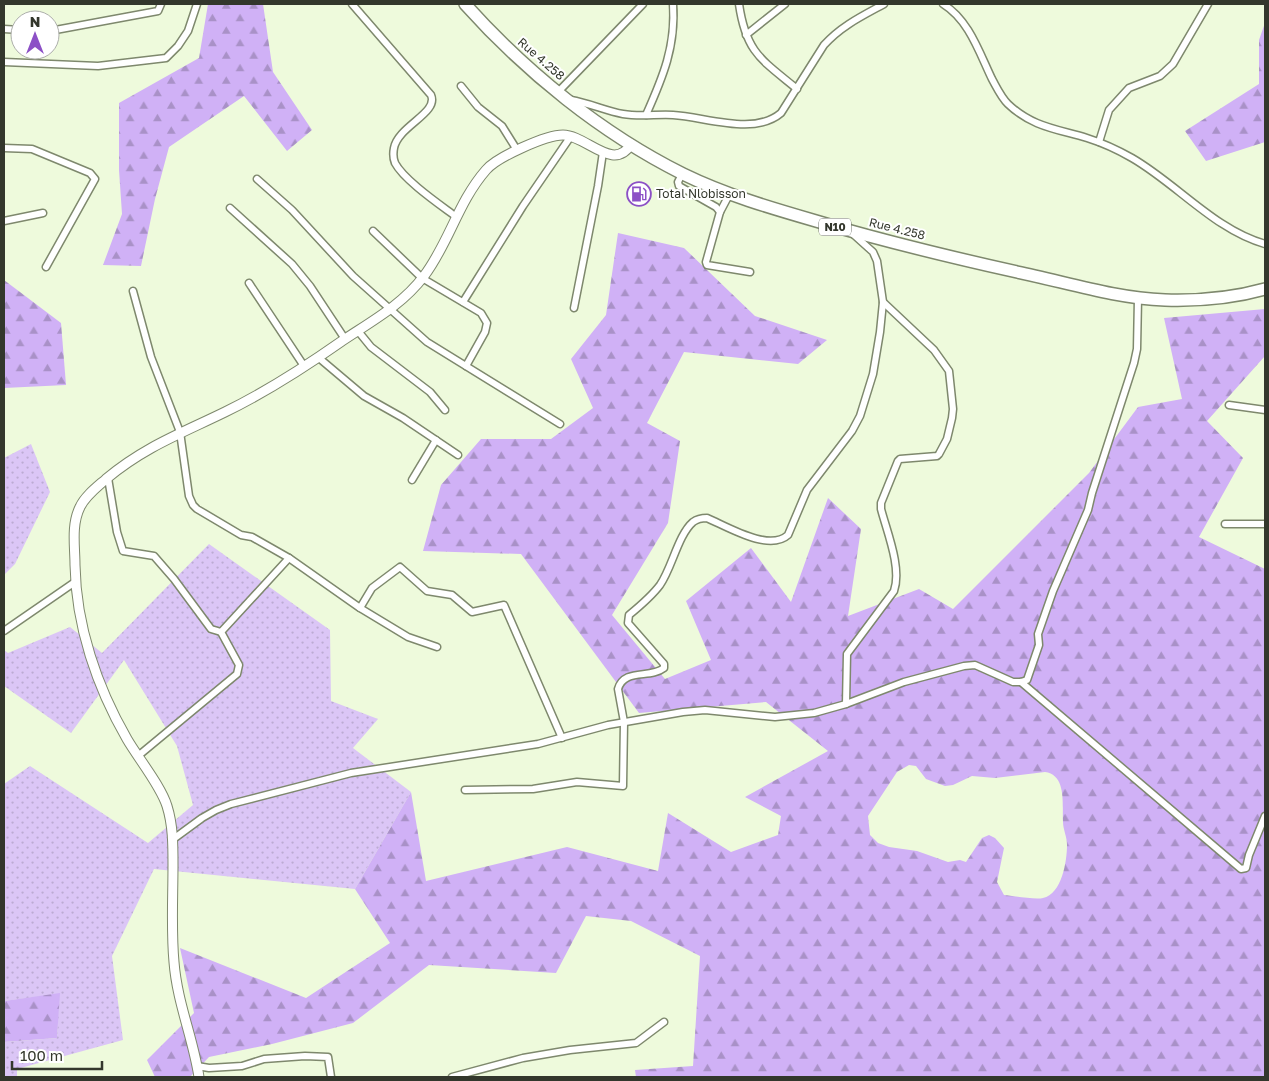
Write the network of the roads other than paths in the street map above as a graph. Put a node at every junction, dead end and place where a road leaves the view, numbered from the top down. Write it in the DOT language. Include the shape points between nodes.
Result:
graph roads {
  1 [pos="161,4"];
  2 [pos="197,4"];
  3 [pos="352,4"];
  4 [pos="465,4"];
  5 [pos="643,4"];
  6 [pos="673,4"];
  7 [pos="739,4"];
  8 [pos="785,4"];
  9 [pos="884,4"];
  10 [pos="943,4"];
  11 [pos="1208,4"];
  12 [pos="60,29"];
  13 [pos="746,35"];
  14 [pos="4,62"];
  15 [pos="461,86"];
  16 [pos="797,89"];
  17 [pos="562,95"];
  18 [pos="646,115"];
  19 [pos="571,136"];
  20 [pos="1099,142"];
  21 [pos="631,144"];
  22 [pos="4,148"];
  23 [pos="517,150"];
  24 [pos="603,152"];
  25 [pos="682,174"];
  26 [pos="258,179"];
  27 [pos="729,195"];
  28 [pos="230,208"];
  29 [pos="720,212"];
  30 [pos="43,213"];
  31 [pos="455,216"];
  32 [pos="4,221"];
  33 [pos="373,231"];
  34 [pos="850,231"];
  35 [pos="1265,244"];
  36 [pos="46,267"];
  37 [pos="750,272"];
  38 [pos="422,278"];
  39 [pos="249,283"];
  40 [pos="1265,289"];
  41 [pos="133,290"];
  42 [pos="1138,298"];
  43 [pos="463,302"];
  44 [pos="883,302"];
  45 [pos="574,308"];
  46 [pos="390,310"];
  47 [pos="358,331"];
  48 [pos="346,339"];
  49 [pos="319,358"];
  50 [pos="304,366"];
  51 [pos="466,366"];
  52 [pos="1229,405"];
  53 [pos="445,410"];
  54 [pos="1265,410"];
  55 [pos="560,424"];
  56 [pos="180,432"];
  57 [pos="436,440"];
  58 [pos="458,455"];
  59 [pos="108,478"];
  60 [pos="412,480"];
  61 [pos="1224,524"];
  62 [pos="1265,524"];
  63 [pos="290,558"];
  64 [pos="75,582"];
  65 [pos="360,608"];
  66 [pos="4,631"];
  67 [pos="221,632"];
  68 [pos="437,647"];
  69 [pos="1021,682"];
  70 [pos="846,704"];
  71 [pos="624,722"];
  72 [pos="562,738"];
  73 [pos="138,756"];
  74 [pos="465,790"];
  75 [pos="1265,816"];
  76 [pos="172,840"];
  77 [pos="664,1022"];
  78 [pos="197,1066"];
  79 [pos="198,1077"];
  80 [pos="331,1077"];
  81 [pos="452,1077"];
  1 -- 12 [label="street" via="158,11"];
  2 -- 14 [label="street" via="188,31 166,58 98,66"];
  3 -- 31 [label="street" via="431,94 430,109 398,136 393,157 400,169 426,194"];
  4 -- 17 [label="highway, Rue 4.258 / N10" via="507,48"];
  5 -- 17 [label="street"];
  6 -- 18 [label="street" via="668,63"];
  7 -- 13 [label="street"];
  8 -- 13 [label="street"];
  9 -- 16 [label="street" via="831,37"];
  10 -- 20 [label="street" via="955,11 965,25 1008,104 1036,124"];
  11 -- 20 [label="street" via="1173,64 1160,76 1129,88 1109,110"];
  13 -- 16 [label="street" via="760,59"];
  15 -- 23 [label="street" via="478,107 502,126"];
  16 -- 18 [label="street" via="781,113 762,123 740,124"];
  17 -- 18 [label="street" via="623,114"];
  17 -- 21 [label="highway, Rue 4.258 / N10"];
  19 -- 23 [label="street" via="549,137"];
  19 -- 24 [label="street"];
  19 -- 43 [label="street"];
  20 -- 35 [label="street" via="1132,158 1225,226"];
  21 -- 24 [label="street" via="627,152 618,156"];
  21 -- 25 [label="highway, Rue 4.258 / N10"];
  22 -- 36 [label="street" via="32,149 90,173 95,179"];
  23 -- 31 [label="street" via="487,169"];
  24 -- 45 [label="street"];
  25 -- 27 [label="highway, Rue 4.258 / N10"];
  25 -- 29 [label="street" via="678,182 680,186"];
  26 -- 46 [label="street"];
  27 -- 29 [label="street"];
  27 -- 34 [label="highway, Rue 4.258 / N10"];
  28 -- 48 [label="street" via="292,264"];
  29 -- 37 [label="street" via="707,265"];
  30 -- 32 [label="street"];
  31 -- 38 [label="street" via="439,253"];
  33 -- 38 [label="street"];
  34 -- 42 [label="highway, Rue 4.258 / N10" via="967,262"];
  34 -- 44 [label="street" via="873,252"];
  38 -- 43 [label="street"];
  38 -- 46 [label="street"];
  39 -- 50 [label="street"];
  40 -- 42 [label="highway, Rue 4.258 / N10" via="1215,298"];
  41 -- 56 [label="street" via="151,357"];
  42 -- 69 [label="street" via="1134,363 1088,510 1053,591 1038,634 1039,645 1031,670 1027,680"];
  43 -- 51 [label="street" via="481,313 487,323"];
  44 -- 70 [label="street" via="934,350 950,371 953,409 948,438 939,454 900,459 882,503 896,569 896,585 847,654"];
  44 -- 71 [label="street" via="873,374 860,416 807,490 788,535 783,540 768,542 708,518 692,522 661,584 629,615 628,623 664,668 657,673 623,679 618,689"];
  46 -- 47 [label="street"];
  46 -- 51 [label="street" via="427,342"];
  47 -- 48 [label="street"];
  47 -- 53 [label="street" via="371,347 430,392"];
  48 -- 49 [label="street"];
  49 -- 50 [label="street"];
  49 -- 57 [label="street" via="364,396"];
  50 -- 56 [label="street" via="248,400"];
  51 -- 55 [label="street"];
  52 -- 54 [label="street"];
  56 -- 59 [label="street" via="142,452"];
  56 -- 63 [label="street" via="193,505 241,535 252,537"];
  57 -- 58 [label="street"];
  57 -- 60 [label="street"];
  59 -- 64 [label="street" via="80,505 76,518"];
  59 -- 67 [label="street" via="123,551 154,556 211,629"];
  61 -- 62 [label="street"];
  63 -- 65 [label="street"];
  63 -- 67 [label="street"];
  64 -- 66 [label="street"];
  64 -- 73 [label="street" via="81,619 98,681"];
  65 -- 68 [label="street" via="408,638"];
  65 -- 72 [label="street" via="372,588 400,567 427,591 452,595 472,612 504,606"];
  67 -- 73 [label="street" via="238,665 238,674"];
  69 -- 70 [label="street" via="1013,682 976,666 964,666 904,682"];
  69 -- 75 [label="street" via="1241,869 1246,868"];
  70 -- 71 [label="street" via="795,715 759,716 705,710"];
  71 -- 72 [label="street"];
  71 -- 74 [label="street" via="623,786 577,782 533,789"];
  72 -- 76 [label="street" via="350,773 301,785 216,810"];
  73 -- 76 [label="street" via="164,799 170,816"];
  76 -- 78 [label="street" via="174,968"];
  77 -- 81 [label="street" via="636,1043 523,1058"];
  78 -- 79 [label="street"];
  78 -- 80 [label="street" via="242,1066 264,1059 328,1057"];
}
